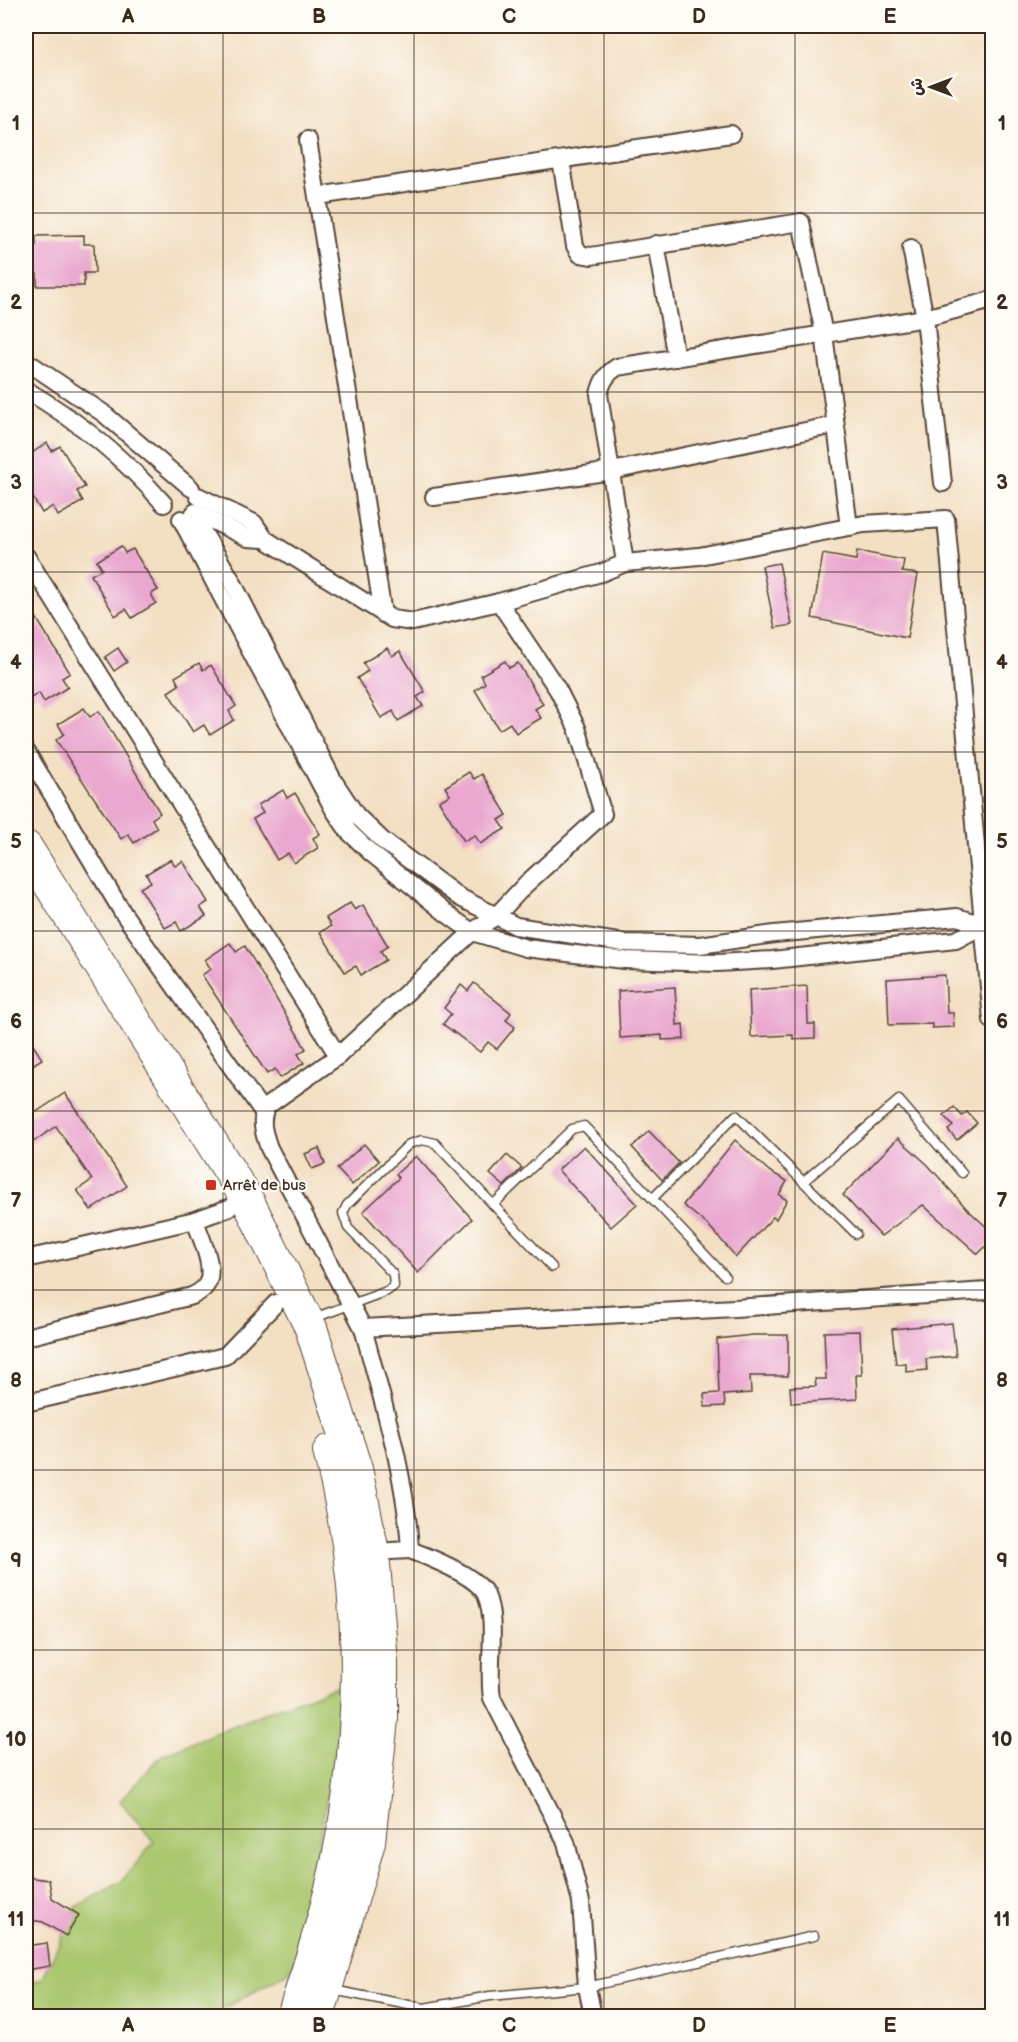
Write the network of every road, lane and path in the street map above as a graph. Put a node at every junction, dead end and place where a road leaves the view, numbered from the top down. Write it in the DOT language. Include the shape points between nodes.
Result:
graph roads {
  1 [pos="731,134"];
  2 [pos="308,140"];
  3 [pos="561,160"];
  4 [pos="318,196"];
  5 [pos="656,244"];
  6 [pos="911,248"];
  7 [pos="993,300"];
  8 [pos="925,318"];
  9 [pos="824,334"];
  10 [pos="676,358"];
  11 [pos="26,361"];
  12 [pos="26,390"];
  13 [pos="835,425"];
  14 [pos="612,471"];
  15 [pos="943,483"];
  16 [pos="434,497"];
  17 [pos="164,504"];
  18 [pos="192,506"];
  19 [pos="849,527"];
  20 [pos="26,556"];
  21 [pos="625,563"];
  22 [pos="499,602"];
  23 [pos="382,614"];
  24 [pos="26,751"];
  25 [pos="26,847"];
  26 [pos="26,885"];
  27 [pos="496,916"];
  28 [pos="984,925"];
  29 [pos="472,932"];
  30 [pos="993,1020"];
  31 [pos="338,1056"];
  32 [pos="263,1112"];
  33 [pos="962,1173"];
  34 [pos="803,1182"];
  35 [pos="653,1198"];
  36 [pos="493,1205"];
  37 [pos="229,1209"];
  38 [pos="195,1220"];
  39 [pos="856,1234"];
  40 [pos="27,1255"];
  41 [pos="552,1267"];
  42 [pos="725,1275"];
  43 [pos="993,1288"];
  44 [pos="276,1303"];
  45 [pos="352,1304"];
  46 [pos="307,1320"];
  47 [pos="363,1328"];
  48 [pos="26,1337"];
  49 [pos="26,1403"];
  50 [pos="410,1550"];
  51 [pos="373,1552"];
  52 [pos="814,1936"];
  53 [pos="587,1987"];
  54 [pos="323,2002"];
  55 [pos="293,2016"];
  56 [pos="593,2016"];
  1 -- 3 [label="street"];
  2 -- 4 [label="street"];
  3 -- 4 [label="street"];
  3 -- 5 [label="street" via="575,246 580,254 591,256"];
  4 -- 23 [label="street"];
  5 -- 9 [label="street" via="801,222"];
  5 -- 10 [label="street"];
  6 -- 8 [label="street"];
  7 -- 8 [label="street"];
  8 -- 9 [label="street"];
  8 -- 15 [label="street"];
  9 -- 10 [label="street"];
  9 -- 13 [label="street"];
  10 -- 14 [label="street" via="617,367 602,383 599,394"];
  11 -- 18 [label="street" via="103,413"];
  12 -- 17 [label="street" via="141,477"];
  13 -- 14 [label="street"];
  13 -- 19 [label="street"];
  14 -- 16 [label="street"];
  14 -- 21 [label="street"];
  17 -- 18 [label="street" via="172,516"];
  17 -- 18 [label="street" via="171,489 181,485"];
  18 -- 23 [label="street" via="248,538 265,539"];
  18 -- 27 [label="street" via="333,780 356,815 382,840 459,897"];
  18 -- 29 [label="street" via="334,810 371,853"];
  19 -- 21 [label="street" via="699,556"];
  19 -- 28 [label="street" via="946,519"];
  20 -- 31 [label="street"];
  21 -- 22 [label="street"];
  22 -- 23 [label="street" via="413,622"];
  22 -- 27 [label="street" via="563,699 577,728 603,814"];
  24 -- 32 [label="street" via="123,913"];
  25 -- 46 [label="highway" via="247,1198"];
  26 -- 37 [label="highway"];
  27 -- 28 [label="street" via="516,926 624,943 700,945 957,917"];
  27 -- 29 [label="street"];
  28 -- 29 [label="street" via="956,940 717,963 613,959 526,948"];
  28 -- 30 [label="street"];
  29 -- 31 [label="street"];
  31 -- 32 [label="street"];
  32 -- 45 [label="street" via="263,1131 269,1148"];
  33 -- 34 [label="lane" via="899,1100"];
  34 -- 35 [label="lane" via="736,1115"];
  34 -- 39 [label="lane"];
  35 -- 36 [label="lane" via="588,1128 580,1125"];
  35 -- 42 [label="lane"];
  36 -- 41 [label="lane"];
  36 -- 45 [label="lane" via="435,1143 422,1140 409,1144 345,1209 345,1224 395,1278 391,1289"];
  37 -- 38 [label="street"];
  37 -- 44 [label="highway"];
  38 -- 40 [label="street"];
  38 -- 48 [label="street" via="209,1266 210,1278 204,1288 192,1296"];
  43 -- 47 [label="street" via="735,1308"];
  44 -- 49 [label="street" via="225,1356"];
  44 -- 55 [label="highway" via="314,1395 335,1472 353,1584 356,1663 356,1730 338,1861"];
  45 -- 46 [label="lane"];
  45 -- 47 [label="street"];
  46 -- 51 [label="highway" via="356,1468"];
  47 -- 50 [label="street" via="396,1456"];
  50 -- 51 [label="street"];
  50 -- 53 [label="street" via="441,1563 480,1587 486,1595 491,1615 492,1698 566,1842 581,1902"];
  51 -- 54 [label="highway" via="382,1662 376,1785 369,1842"];
  52 -- 53 [label="lane"];
  53 -- 54 [label="lane" via="490,1996 424,2008"];
  53 -- 56 [label="street"];
}
